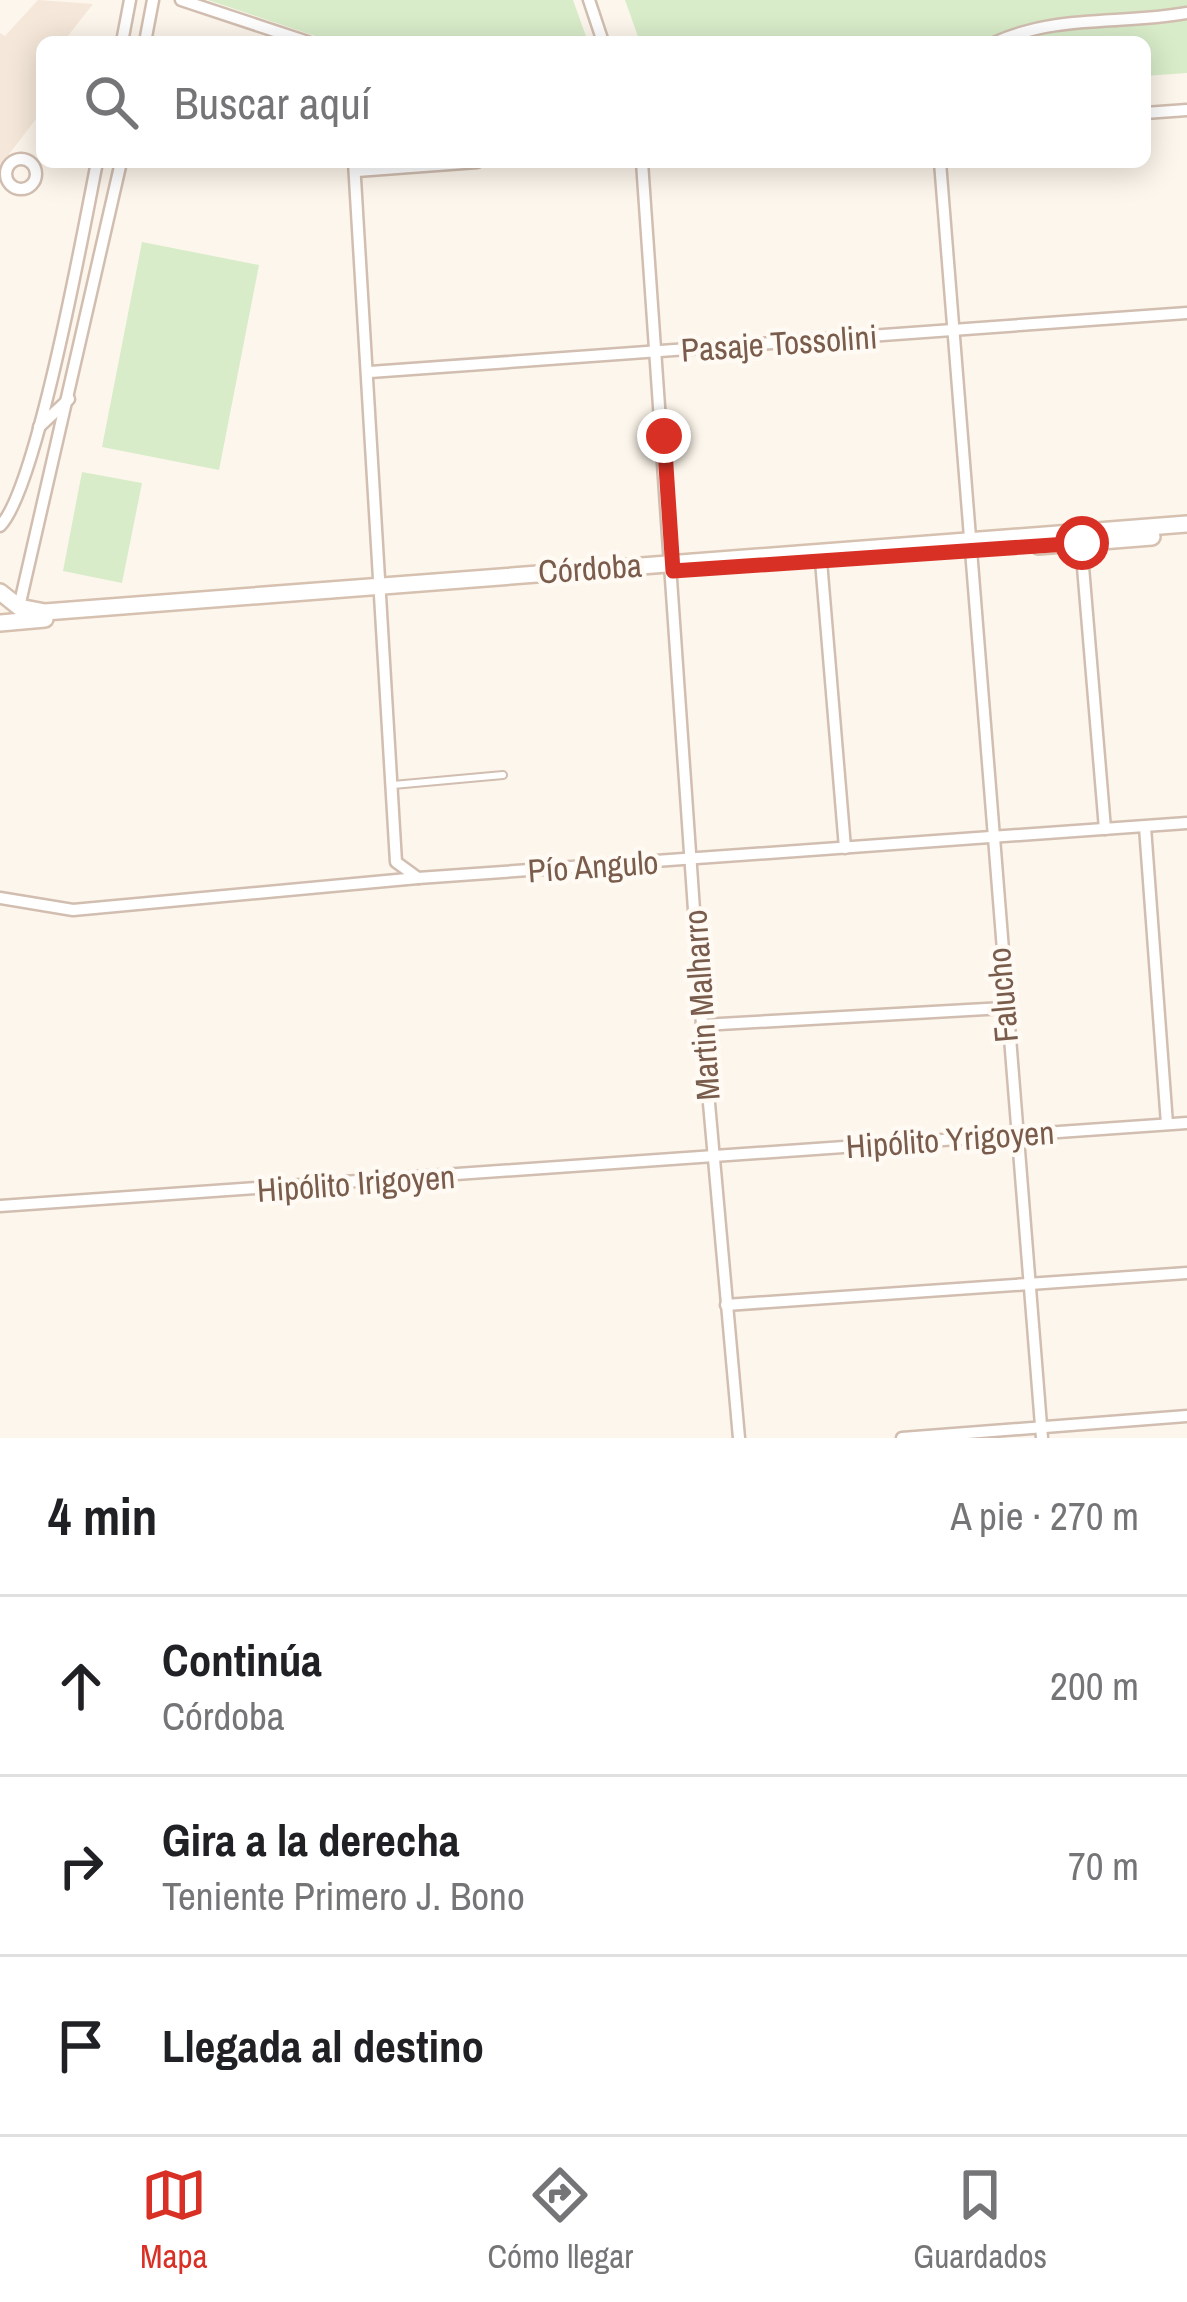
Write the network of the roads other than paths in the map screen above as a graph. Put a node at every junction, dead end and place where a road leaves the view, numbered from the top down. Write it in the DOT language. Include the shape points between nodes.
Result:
graph roads {
  1 [pos="130,0"];
  2 [pos="153,0"];
  3 [pos="181,0"];
  4 [pos="589,0"];
  5 [pos="1187,13"];
  6 [pos="123,36"];
  7 [pos="146,36"];
  8 [pos="290,36"];
  9 [pos="601,36"];
  10 [pos="1010,36"];
  11 [pos="1187,110"];
  12 [pos="1151,113"];
  13 [pos="96,168"];
  14 [pos="120,168"];
  15 [pos="356,168"];
  16 [pos="643,168"];
  17 [pos="940,168"];
  18 [pos="1187,313"];
  19 [pos="951,330"];
  20 [pos="658,351"];
  21 [pos="370,372"];
  22 [pos="70,399"];
  23 [pos="37,430"];
  24 [pos="1187,524"];
  25 [pos="0,526"];
  26 [pos="1187,534"];
  27 [pos="1082,543"];
  28 [pos="968,546"];
  29 [pos="821,561"];
  30 [pos="673,567"];
  31 [pos="381,589"];
  32 [pos="0,592"];
  33 [pos="19,607"];
  34 [pos="0,623"];
  35 [pos="503,775"];
  36 [pos="389,785"];
  37 [pos="1187,824"];
  38 [pos="1145,826"];
  39 [pos="1105,830"];
  40 [pos="990,838"];
  41 [pos="845,848"];
  42 [pos="691,860"];
  43 [pos="418,878"];
  44 [pos="0,898"];
  45 [pos="1004,1008"];
  46 [pos="702,1025"];
  47 [pos="1187,1123"];
  48 [pos="1167,1124"];
  49 [pos="1014,1134"];
  50 [pos="713,1158"];
  51 [pos="0,1206"];
  52 [pos="1187,1273"];
  53 [pos="1028,1285"];
  54 [pos="726,1305"];
  55 [pos="1187,1416"];
  56 [pos="1041,1432"];
  57 [pos="739,1438"];
  58 [pos="902,1438"];
  1 -- 6 [label="street"];
  2 -- 7 [label="street"];
  3 -- 8 [label="street"];
  4 -- 9 [label="street"];
  5 -- 10 [label="street" via="1078,19"];
  11 -- 12 [label="street"];
  13 -- 23 [label="street"];
  14 -- 22 [label="street"];
  15 -- 21 [label="street"];
  16 -- 20 [label="street, Martin Malharro"];
  17 -- 19 [label="street, Falucho"];
  18 -- 19 [label="street, Pasaje Tossolini"];
  19 -- 20 [label="street, Pasaje Tossolini"];
  19 -- 28 [label="street, Falucho"];
  20 -- 21 [label="street, Pasaje Tossolini"];
  20 -- 30 [label="street, Martin Malharro"];
  21 -- 31 [label="street"];
  22 -- 23 [label="street"];
  22 -- 33 [label="street"];
  23 -- 25 [label="street" via="13,510"];
  24 -- 28 [label="street, Córdoba"];
  26 -- 27 [label="street, Córdoba"];
  27 -- 28 [label="street, Córdoba"];
  27 -- 39 [label="street"];
  28 -- 29 [label="street, Córdoba"];
  28 -- 30 [label="street, Córdoba"];
  28 -- 40 [label="street, Falucho"];
  29 -- 30 [label="street, Córdoba"];
  29 -- 41 [label="street"];
  30 -- 31 [label="street, Córdoba"];
  30 -- 42 [label="street, Martin Malharro"];
  31 -- 33 [label="street, Córdoba" via="45,612"];
  31 -- 34 [label="street, Córdoba"];
  31 -- 36 [label="street"];
  32 -- 33 [label="street"];
  35 -- 36 [label="lane"];
  36 -- 43 [label="street" via="396,862"];
  37 -- 38 [label="street, Pío Angulo"];
  38 -- 39 [label="street, Pío Angulo"];
  38 -- 48 [label="street"];
  39 -- 40 [label="street, Pío Angulo"];
  40 -- 41 [label="street, Pío Angulo"];
  40 -- 45 [label="street, Falucho"];
  41 -- 42 [label="street, Pío Angulo"];
  42 -- 43 [label="street, Pío Angulo"];
  42 -- 46 [label="street, Martin Malharro"];
  43 -- 44 [label="street, Pío Angulo" via="73,910"];
  45 -- 46 [label="street"];
  45 -- 49 [label="street, Falucho"];
  46 -- 50 [label="street, Martin Malharro"];
  47 -- 48 [label="street, Hipólito Yrigoyen"];
  48 -- 49 [label="street, Hipólito Yrigoyen"];
  49 -- 50 [label="street, Hipólito Yrigoyen"];
  49 -- 53 [label="street, Falucho"];
  50 -- 51 [label="street, Hipólito Irigoyen"];
  50 -- 54 [label="street, Martin Malharro"];
  52 -- 53 [label="street"];
  53 -- 54 [label="street"];
  53 -- 56 [label="street, Falucho"];
  54 -- 57 [label="street, Martin Malharro"];
  55 -- 56 [label="street"];
  56 -- 58 [label="street"];
}
